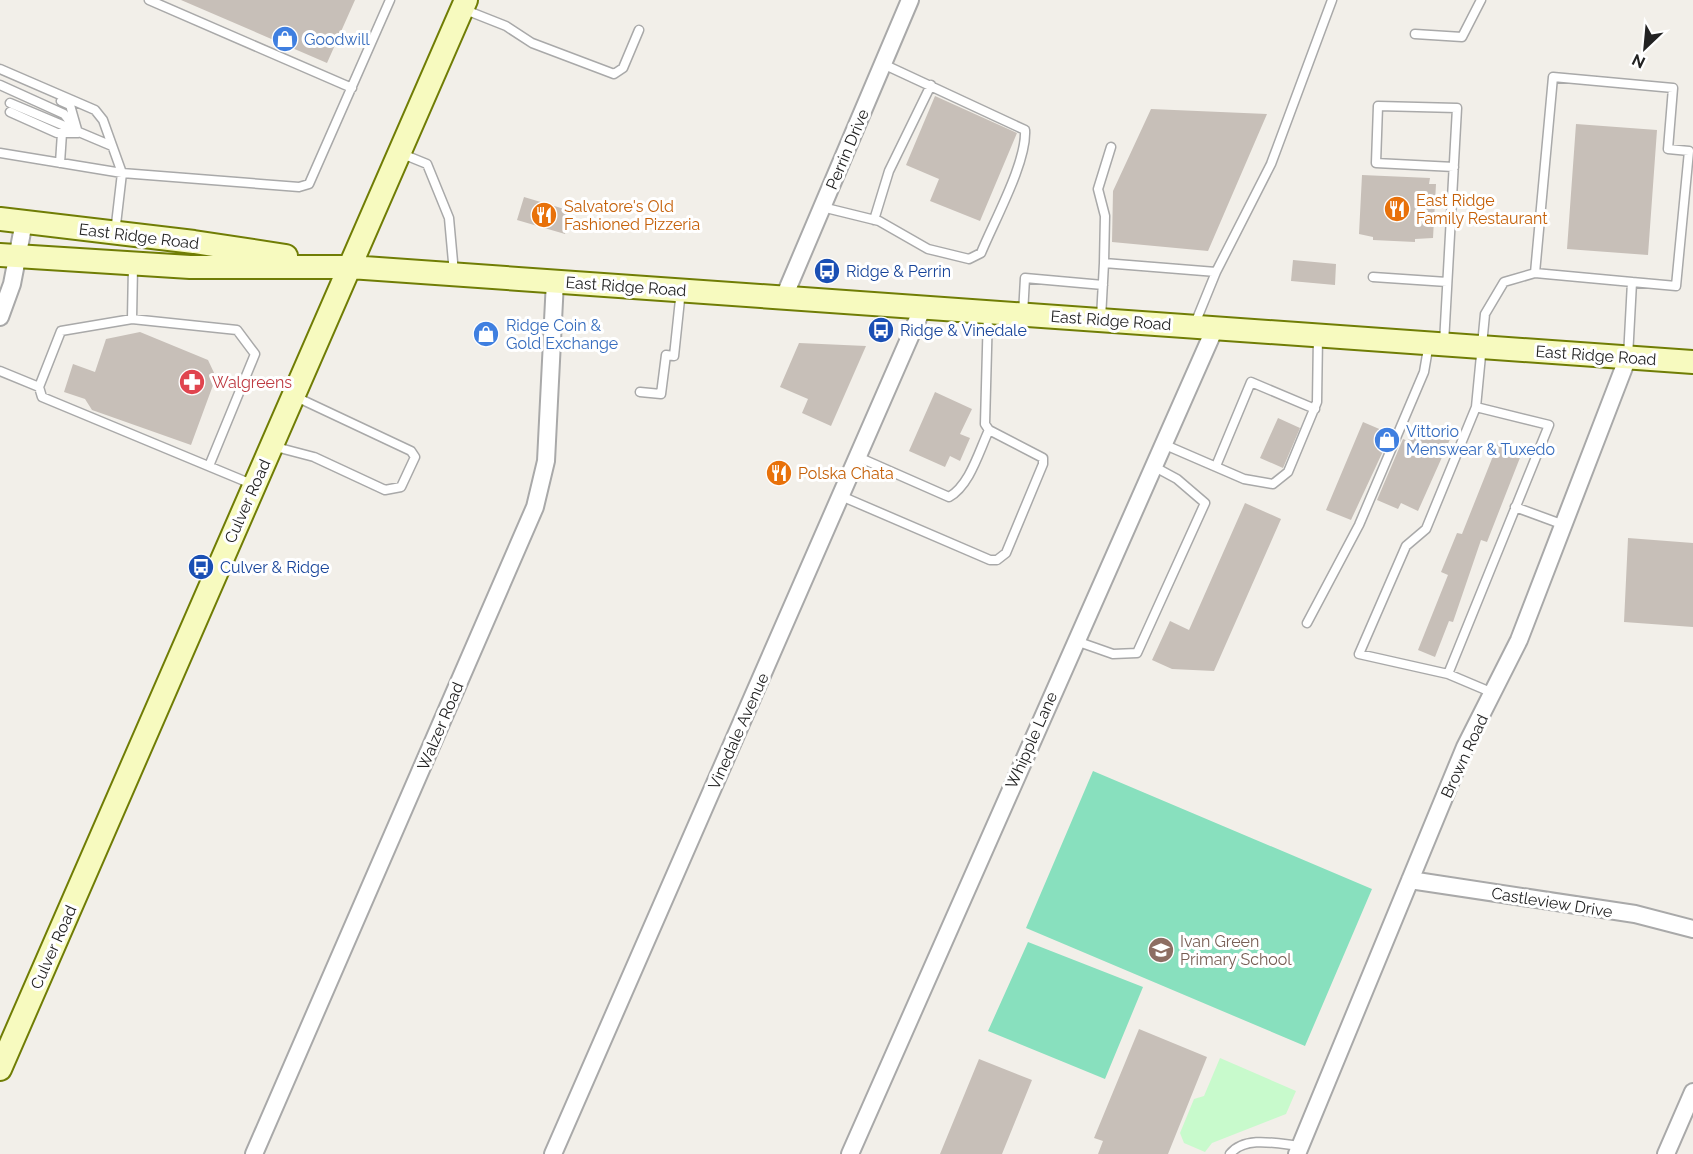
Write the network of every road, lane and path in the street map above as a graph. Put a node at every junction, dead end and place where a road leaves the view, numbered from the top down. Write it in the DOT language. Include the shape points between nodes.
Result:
graph roads {
  1 [pos="149,0"];
  2 [pos="390,0"];
  3 [pos="910,0"];
  4 [pos="1332,0"];
  5 [pos="1481,0"];
  6 [pos="464,4"];
  7 [pos="639,30"];
  8 [pos="1415,34"];
  9 [pos="883,64"];
  10 [pos="0,69"];
  11 [pos="0,76"];
  12 [pos="0,85"];
  13 [pos="931,85"];
  14 [pos="352,88"];
  15 [pos="10,107"];
  16 [pos="60,130"];
  17 [pos="78,133"];
  18 [pos="112,146"];
  19 [pos="1111,147"];
  20 [pos="0,153"];
  21 [pos="399,153"];
  22 [pos="60,163"];
  23 [pos="1454,167"];
  24 [pos="122,173"];
  25 [pos="822,207"];
  26 [pos="0,219"];
  27 [pos="874,220"];
  28 [pos="24,222"];
  29 [pos="115,233"];
  30 [pos="9,256"];
  31 [pos="134,263"];
  32 [pos="1104,263"];
  33 [pos="350,267"];
  34 [pos="1216,272"];
  35 [pos="1535,273"];
  36 [pos="454,274"];
  37 [pos="1373,277"];
  38 [pos="555,281"];
  39 [pos="1447,282"];
  40 [pos="1632,282"];
  41 [pos="1103,285"];
  42 [pos="681,290"];
  43 [pos="784,297"];
  44 [pos="923,307"];
  45 [pos="988,312"];
  46 [pos="1023,314"];
  47 [pos="0,317"];
  48 [pos="132,319"];
  49 [pos="1101,320"];
  50 [pos="1205,327"];
  51 [pos="1318,335"];
  52 [pos="1437,343"];
  53 [pos="1482,346"];
  54 [pos="1628,357"];
  55 [pos="1693,362"];
  56 [pos="0,371"];
  57 [pos="39,387"];
  58 [pos="640,392"];
  59 [pos="293,396"];
  60 [pos="1476,407"];
  61 [pos="1315,409"];
  62 [pos="989,430"];
  63 [pos="1163,444"];
  64 [pos="272,446"];
  65 [pos="858,457"];
  66 [pos="209,466"];
  67 [pos="1153,466"];
  68 [pos="1216,466"];
  69 [pos="255,485"];
  70 [pos="841,496"];
  71 [pos="1515,507"];
  72 [pos="1564,525"];
  73 [pos="1307,622"];
  74 [pos="1076,641"];
  75 [pos="1448,674"];
  76 [pos="1494,693"];
  77 [pos="1410,880"];
  78 [pos="1693,929"];
  79 [pos="0,1069"];
  80 [pos="1693,1092"];
  81 [pos="1298,1150"];
  82 [pos="254,1154"];
  83 [pos="553,1154"];
  84 [pos="850,1154"];
  85 [pos="1230,1154"];
  86 [pos="1666,1154"];
  1 -- 14 [label="lane"];
  2 -- 14 [label="lane"];
  3 -- 9 [label="street, Perrin Drive"];
  4 -- 34 [label="lane" via="1270,164"];
  5 -- 8 [label="lane" via="1462,37"];
  6 -- 7 [label="lane" via="532,43 615,74 623,68"];
  6 -- 21 [label="main road, Culver Road"];
  9 -- 13 [label="lane"];
  9 -- 25 [label="street, Perrin Drive"];
  10 -- 18 [label="lane" via="95,110"];
  11 -- 17 [label="lane" via="70,105"];
  12 -- 17 [label="lane" via="64,114"];
  13 -- 27 [label="lane" via="889,171"];
  13 -- 27 [label="lane" via="1025,130 1026,144 1018,166 981,253 969,259 928,249"];
  14 -- 24 [label="lane" via="309,184 299,187"];
  15 -- 16 [label="lane"];
  16 -- 17 [label="lane"];
  16 -- 22 [label="lane"];
  17 -- 18 [label="lane"];
  18 -- 24 [label="lane"];
  19 -- 32 [label="lane" via="1098,189 1105,216"];
  20 -- 22 [label="lane"];
  21 -- 33 [label="main road, Culver Road"];
  21 -- 36 [label="lane" via="427,164 449,218"];
  22 -- 24 [label="lane"];
  23 -- 23 [label="lane" via="1457,108 1378,106 1376,163"];
  23 -- 39 [label="lane"];
  24 -- 29 [label="lane"];
  25 -- 27 [label="lane"];
  25 -- 43 [label="street, Perrin Drive"];
  26 -- 28 [label="main road, East Ridge Road"];
  28 -- 29 [label="main road, East Ridge Road"];
  28 -- 30 [label="street"];
  29 -- 33 [label="main road, East Ridge Road"];
  30 -- 31 [label="main road, East Ridge Road"];
  30 -- 47 [label="street" via="9,295"];
  31 -- 33 [label="main road, East Ridge Road"];
  31 -- 48 [label="lane"];
  32 -- 34 [label="lane"];
  32 -- 41 [label="lane"];
  33 -- 36 [label="main road, East Ridge Road"];
  33 -- 59 [label="main road, Culver Road"];
  34 -- 50 [label="lane"];
  35 -- 40 [label="lane"];
  35 -- 40 [label="lane" via="1553,77 1673,88 1668,149 1689,151 1676,286"];
  35 -- 53 [label="lane" via="1504,282 1485,314"];
  36 -- 38 [label="main road, East Ridge Road"];
  37 -- 39 [label="lane"];
  38 -- 42 [label="main road, East Ridge Road"];
  38 -- 82 [label="street, Walzer Road" via="546,461 535,507"];
  39 -- 52 [label="lane"];
  40 -- 54 [label="lane"];
  41 -- 46 [label="lane" via="1025,279"];
  41 -- 49 [label="lane"];
  42 -- 43 [label="main road, East Ridge Road"];
  42 -- 58 [label="lane" via="674,356 666,355 661,394"];
  43 -- 44 [label="main road, East Ridge Road"];
  44 -- 45 [label="main road, East Ridge Road"];
  44 -- 65 [label="street, Vinedale Avenue"];
  45 -- 46 [label="main road, East Ridge Road"];
  45 -- 62 [label="lane" via="983,414"];
  46 -- 49 [label="main road, East Ridge Road"];
  48 -- 57 [label="lane" via="61,331"];
  48 -- 66 [label="lane" via="237,330 255,354"];
  49 -- 50 [label="main road, East Ridge Road"];
  50 -- 51 [label="main road, East Ridge Road"];
  50 -- 63 [label="street, Whipple Lane"];
  51 -- 52 [label="main road, East Ridge Road"];
  51 -- 61 [label="lane"];
  52 -- 53 [label="main road, East Ridge Road"];
  52 -- 73 [label="lane" via="1359,525"];
  53 -- 54 [label="main road, East Ridge Road"];
  53 -- 60 [label="lane"];
  54 -- 55 [label="main road, East Ridge Road"];
  54 -- 72 [label="street, Brown Road"];
  56 -- 57 [label="lane"];
  57 -- 66 [label="lane" via="42,397"];
  59 -- 64 [label="main road, Culver Road"];
  59 -- 64 [label="lane" via="411,451 415,457 401,487 385,490 315,457"];
  60 -- 71 [label="lane" via="1549,425"];
  60 -- 75 [label="lane" via="1426,529 1406,546 1359,654"];
  61 -- 68 [label="lane" via="1288,472 1273,484 1244,479"];
  61 -- 68 [label="lane" via="1251,382"];
  62 -- 65 [label="lane" via="964,482 949,497"];
  62 -- 70 [label="lane" via="1043,458 1044,464 1006,553 997,560"];
  63 -- 67 [label="street, Whipple Lane"];
  63 -- 68 [label="lane"];
  64 -- 69 [label="main road, Culver Road"];
  65 -- 70 [label="street, Vinedale Avenue"];
  66 -- 69 [label="lane"];
  67 -- 74 [label="street, Whipple Lane"];
  67 -- 74 [label="lane" via="1177,479 1205,503 1137,653 1113,654"];
  69 -- 79 [label="main road, Culver Road"];
  70 -- 83 [label="street, Vinedale Avenue"];
  71 -- 72 [label="lane"];
  71 -- 75 [label="lane"];
  72 -- 76 [label="street, Brown Road"];
  74 -- 84 [label="street, Whipple Lane"];
  75 -- 76 [label="lane"];
  76 -- 77 [label="street, Brown Road" via="1466,747"];
  77 -- 78 [label="street, Castleview Drive" via="1635,914"];
  77 -- 81 [label="street, Brown Road"];
  80 -- 86 [label="street"];
  81 -- 85 [label="lane" via="1250,1142"];
}
